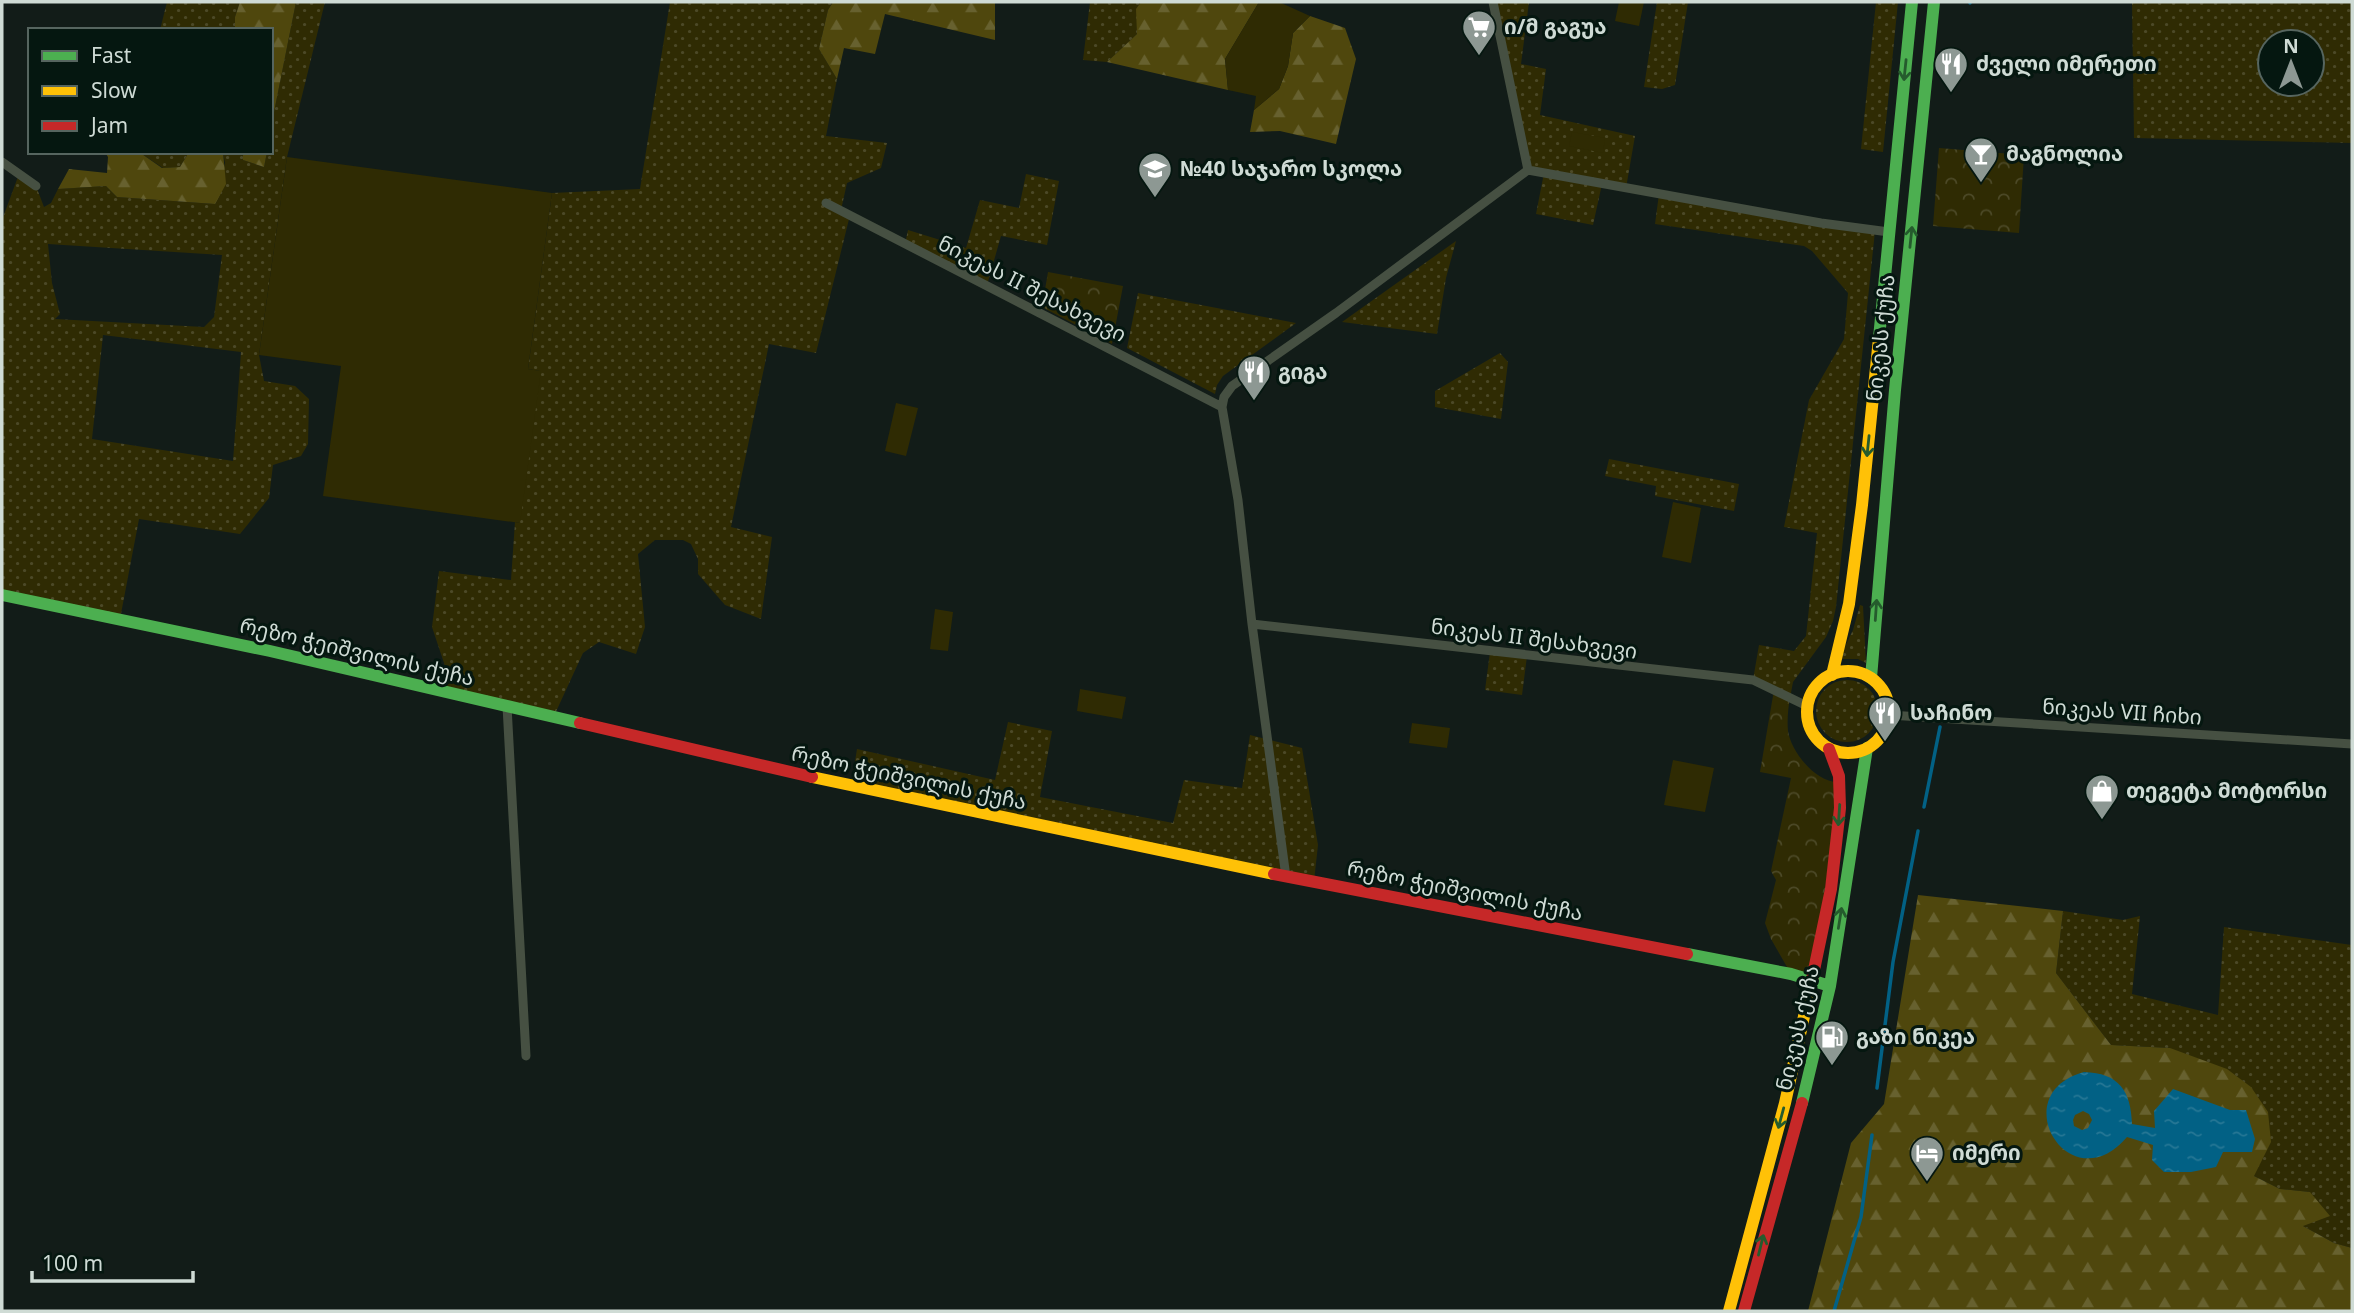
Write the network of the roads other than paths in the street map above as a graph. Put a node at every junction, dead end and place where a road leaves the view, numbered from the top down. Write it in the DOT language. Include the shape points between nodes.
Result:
graph roads {
  1 [pos="1493,2"];
  2 [pos="1912,2"];
  3 [pos="1934,2"];
  4 [pos="2,162"];
  5 [pos="1528,170"];
  6 [pos="36,186"];
  7 [pos="826,203"];
  8 [pos="1889,232"];
  9 [pos="1222,407"];
  10 [pos="2,594"];
  11 [pos="1252,624"];
  12 [pos="1832,675"];
  13 [pos="1871,678"];
  14 [pos="506,706"];
  15 [pos="1807,706"];
  16 [pos="1889,715"];
  17 [pos="2352,744"];
  18 [pos="1867,748"];
  19 [pos="1829,749"];
  20 [pos="1286,877"];
  21 [pos="1813,980"];
  22 [pos="1830,986"];
  23 [pos="526,1056"];
  24 [pos="1729,1311"];
  25 [pos="1744,1311"];
  1 -- 5 [label="street"];
  2 -- 8 [label="main road, ნიკეას ქუჩა, one-way"];
  13 -- 3 [label="main road, ნიკეას ქუჩა, one-way"];
  4 -- 6 [label="street"];
  5 -- 8 [label="street"];
  5 -- 9 [label="street" via="1232,386"];
  7 -- 9 [label="street, ნიკეას II შესახვევი"];
  8 -- 12 [label="main road, ნიკეას ქუჩა, one-way" via="1862,505 1849,604"];
  9 -- 11 [label="street"];
  10 -- 14 [label="main road, რეზო ჭეიშვილის ქუჩა"];
  11 -- 15 [label="street, ნიკეას II შესახვევი" via="1752,680"];
  11 -- 20 [label="street"];
  12 -- 13 [label="main road" via="1851,672"];
  12 -- 15 [label="main road, ნიკეას ქუჩა" via="1818,683"];
  13 -- 16 [label="main road" via="1881,688"];
  14 -- 20 [label="main road, რეზო ჭეიშვილის ქუჩა" via="864,789"];
  14 -- 23 [label="street"];
  15 -- 19 [label="main road, ნიკეას ქუჩა" via="1811,731"];
  16 -- 17 [label="street, ნიკეას VII ჩიხი"];
  16 -- 18 [label="main road, ნიკეას ქუჩა" via="1885,729"];
  18 -- 19 [label="main road" via="1854,752"];
  22 -- 18 [label="main road, ნიკეას ქუჩა, one-way"];
  19 -- 21 [label="main road, ნიკეას ქუჩა, one-way" via="1839,776 1840,808 1835,863"];
  20 -- 21 [label="main road, რეზო ჭეიშვილის ქუჩა"];
  21 -- 22 [label="main road, რეზო ჭეიშვილის ქუჩა"];
  21 -- 24 [label="main road, ნიკეას ქუჩა, one-way"];
  25 -- 22 [label="main road, ნიკეას ქუჩა, one-way"];
}
